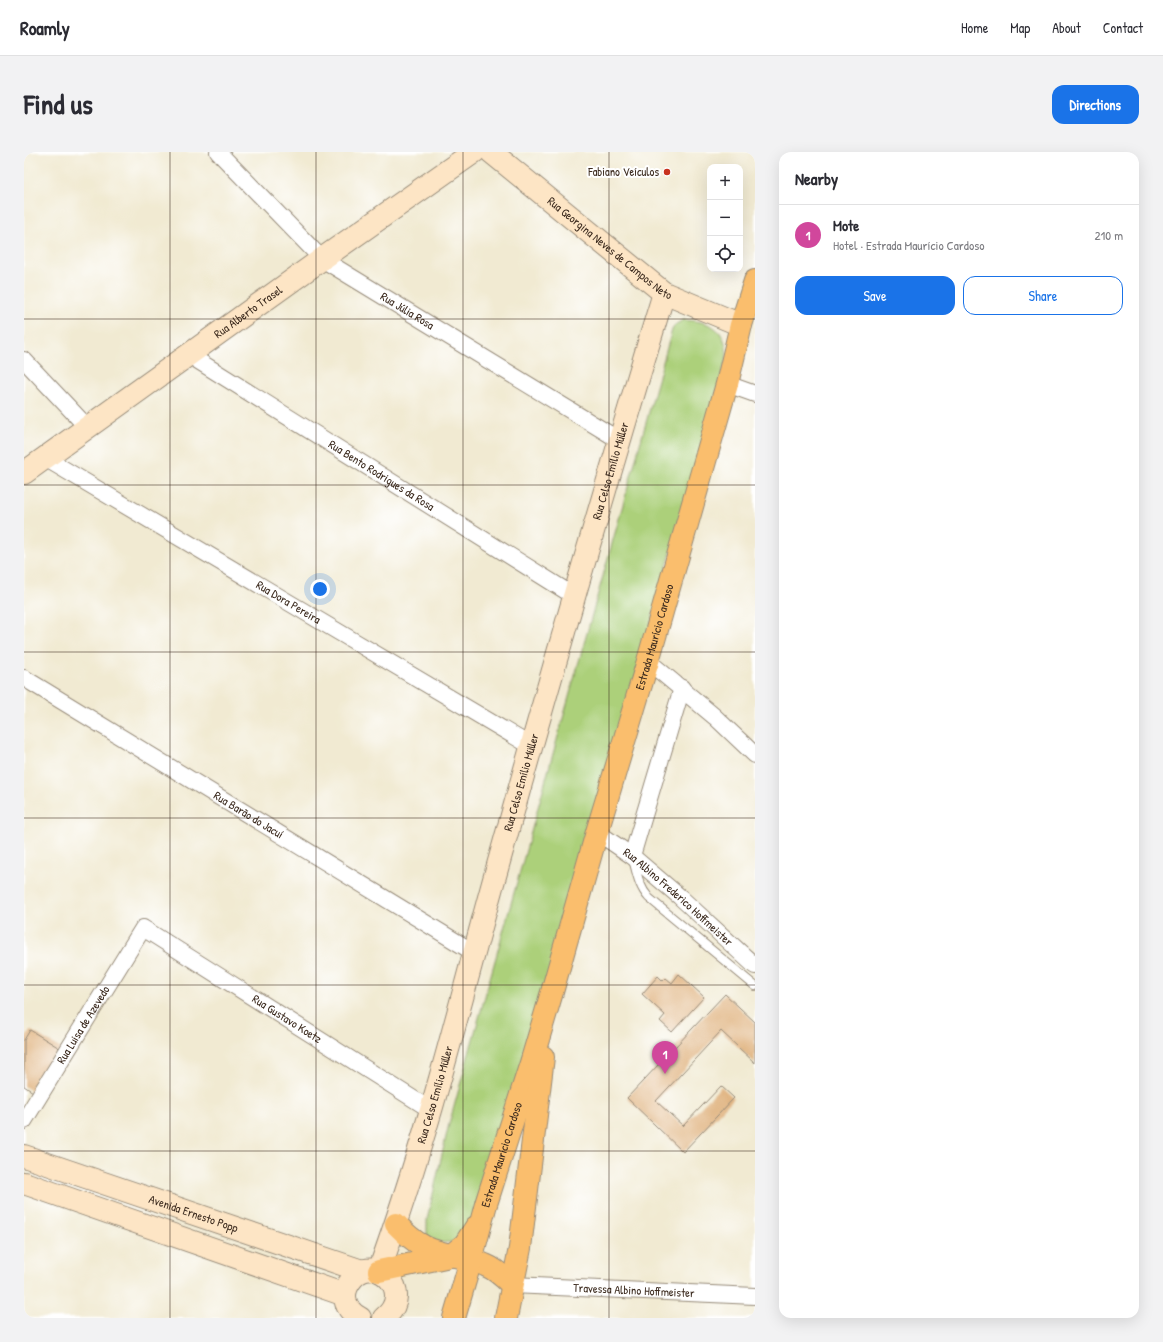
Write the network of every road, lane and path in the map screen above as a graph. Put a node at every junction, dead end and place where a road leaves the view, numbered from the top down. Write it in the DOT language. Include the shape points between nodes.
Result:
graph roads {
  1 [pos="218,152"];
  2 [pos="474,152"];
  3 [pos="491,152"];
  4 [pos="322,259"];
  5 [pos="755,281"];
  6 [pos="664,293"];
  7 [pos="741,325"];
  8 [pos="189,355"];
  9 [pos="24,360"];
  10 [pos="727,384"];
  11 [pos="755,394"];
  12 [pos="88,428"];
  13 [pos="619,440"];
  14 [pos="45,458"];
  15 [pos="24,473"];
  16 [pos="574,596"];
  17 [pos="648,661"];
  18 [pos="24,678"];
  19 [pos="682,688"];
  20 [pos="531,746"];
  21 [pos="755,755"];
  22 [pos="597,832"];
  23 [pos="632,856"];
  24 [pos="144,928"];
  25 [pos="474,952"];
  26 [pos="755,966"];
  27 [pos="755,986"];
  28 [pos="552,992"];
  29 [pos="431,1110"];
  30 [pos="24,1121"];
  31 [pos="24,1156"];
  32 [pos="24,1183"];
  33 [pos="486,1204"];
  34 [pos="396,1224"];
  35 [pos="450,1256"];
  36 [pos="471,1260"];
  37 [pos="371,1271"];
  38 [pos="512,1285"];
  39 [pos="755,1296"];
  40 [pos="350,1309"];
  41 [pos="384,1318"];
  42 [pos="454,1318"];
  43 [pos="506,1318"];
  1 -- 4 [label="street, Rua Júlia Rosa"];
  2 -- 4 [label="street, Rua Alberto Trasel"];
  3 -- 6 [label="street, Rua Georgina Neves de Campos Neto"];
  4 -- 8 [label="street, Rua Alberto Trasel"];
  4 -- 13 [label="street, Rua Júlia Rosa"];
  5 -- 7 [label="highway, Estrada Maurício Cardoso"];
  6 -- 7 [label="street, Rua Georgina Neves de Campos Neto"];
  6 -- 13 [label="street, Rua Celso Emílio Müller"];
  7 -- 10 [label="highway, Estrada Maurício Cardoso"];
  8 -- 12 [label="street, Rua Alberto Trasel"];
  8 -- 16 [label="street, Rua Bento Rodrigues da Rosa"];
  9 -- 12 [label="street"];
  10 -- 11 [label="street"];
  10 -- 17 [label="highway, Estrada Maurício Cardoso"];
  12 -- 14 [label="street, Rua Alberto Trasel"];
  13 -- 16 [label="street, Rua Celso Emílio Müller"];
  14 -- 15 [label="street, Rua Alberto Trasel"];
  14 -- 20 [label="street, Rua Dora Pereira"];
  16 -- 20 [label="street, Rua Celso Emílio Müller"];
  17 -- 19 [label="street"];
  17 -- 22 [label="highway, Estrada Maurício Cardoso"];
  18 -- 25 [label="street, Rua Barão do Jacuí"];
  19 -- 21 [label="street"];
  19 -- 23 [label="street"];
  20 -- 25 [label="street, Rua Celso Emílio Müller"];
  22 -- 23 [label="street, Rua Albino Frederico Hoffmeister"];
  22 -- 28 [label="highway, Estrada Maurício Cardoso"];
  23 -- 26 [label="street, Rua Albino Frederico Hoffmeister"];
  23 -- 27 [label="lane" via="639,884 649,898"];
  24 -- 29 [label="street, Rua Gustavo Koetz"];
  24 -- 30 [label="street, Rua Luisa de Azevedo"];
  25 -- 29 [label="street, Rua Celso Emílio Müller"];
  28 -- 33 [label="highway, Estrada Maurício Cardoso"];
  28 -- 38 [label="highway, Estrada Maurício Cardoso" via="520,1248"];
  29 -- 34 [label="street, Rua Celso Emílio Müller"];
  31 -- 37 [label="street, Avenida Ernesto Popp"];
  32 -- 40 [label="street"];
  33 -- 35 [label="highway" via="472,1234 465,1244"];
  33 -- 36 [label="highway, Estrada Maurício Cardoso"];
  34 -- 35 [label="highway" via="410,1238 426,1248"];
  34 -- 37 [label="street, Rua Celso Emílio Müller"];
  35 -- 36 [label="highway"];
  35 -- 37 [label="highway"];
  36 -- 38 [label="highway" via="486,1265"];
  36 -- 42 [label="highway, Estrada Maurício Cardoso"];
  37 -- 40 [label="street" via="354,1276 348,1284"];
  37 -- 41 [label="street" via="390,1279 396,1288 397,1298 391,1312"];
  38 -- 39 [label="street, Travessa Albino Hoffmeister"];
  38 -- 43 [label="highway, Estrada Maurício Cardoso"];
}
